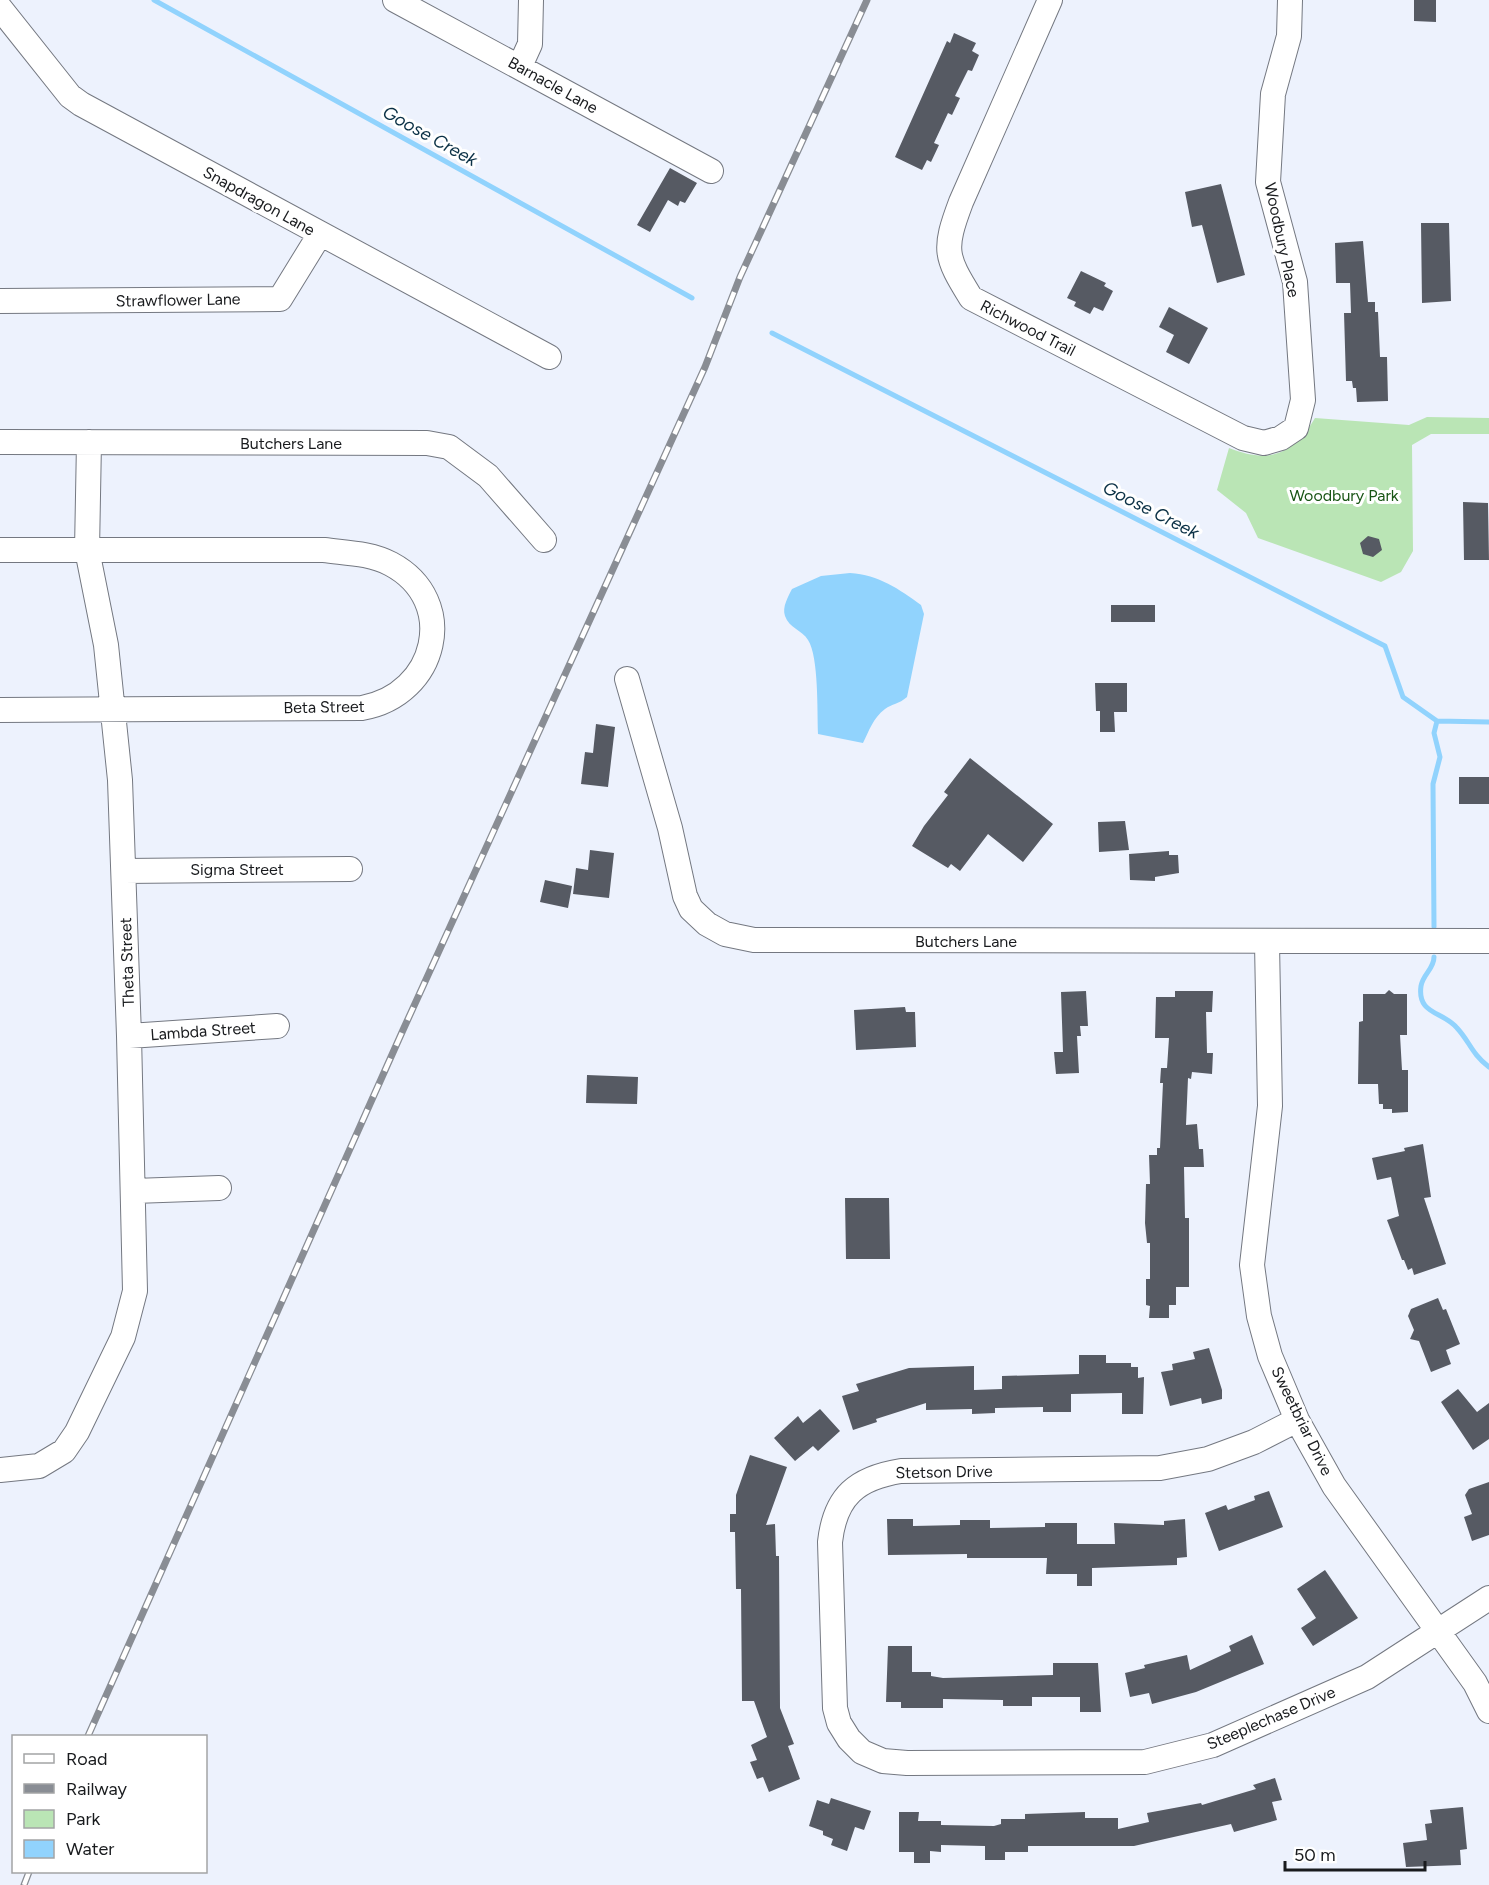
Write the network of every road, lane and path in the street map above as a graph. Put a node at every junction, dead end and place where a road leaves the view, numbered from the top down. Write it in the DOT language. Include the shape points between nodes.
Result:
graph roads {
  1 [pos="395,0"];
  2 [pos="531,0"];
  3 [pos="1050,0"];
  4 [pos="1290,0"];
  5 [pos="0,8"];
  6 [pos="520,66"];
  7 [pos="711,171"];
  8 [pos="321,234"];
  9 [pos="0,301"];
  10 [pos="549,357"];
  11 [pos="1281,438"];
  12 [pos="0,442"];
  13 [pos="89,442"];
  14 [pos="544,540"];
  15 [pos="0,550"];
  16 [pos="87,550"];
  17 [pos="627,679"];
  18 [pos="114,709"];
  19 [pos="0,710"];
  20 [pos="350,869"];
  21 [pos="124,871"];
  22 [pos="1489,941"];
  23 [pos="1267,942"];
  24 [pos="277,1026"];
  25 [pos="129,1036"];
  26 [pos="219,1188"];
  27 [pos="134,1191"];
  28 [pos="1298,1420"];
  29 [pos="0,1470"];
  30 [pos="1489,1598"];
  31 [pos="1439,1632"];
  32 [pos="1489,1711"];
  33 [pos="854,1744"];
  1 -- 6 [label="street, Barnacle Lane"];
  2 -- 6 [label="street" via="530,44"];
  3 -- 11 [label="street, Richwood Trail" via="949,234 951,266 971,298 1243,438 1264,443"];
  4 -- 11 [label="street, Woodbury Place" via="1289,36 1273,94 1268,182 1295,282 1303,400 1296,428"];
  5 -- 8 [label="street, Snapdragon Lane" via="70,96 81,104"];
  6 -- 7 [label="street, Barnacle Lane"];
  8 -- 9 [label="street, Strawflower Lane" via="280,299"];
  8 -- 10 [label="street, Snapdragon Lane"];
  12 -- 13 [label="street, Butchers Lane"];
  13 -- 14 [label="street, Butchers Lane" via="427,443 449,447 489,476"];
  13 -- 16 [label="street, Theta Street"];
  15 -- 16 [label="street, Beta Street"];
  16 -- 18 [label="street, Theta Street"];
  16 -- 18 [label="street, Beta Street" via="324,550 371,555 410,577 430,612 432,632 422,668 408,688 376,705"];
  17 -- 23 [label="street, Butchers Lane" via="670,828 685,896 700,918 725,934 754,940"];
  18 -- 19 [label="street, Beta Street"];
  18 -- 21 [label="street, Theta Street"];
  20 -- 21 [label="street, Sigma Street"];
  21 -- 25 [label="street, Theta Street"];
  22 -- 23 [label="street, Butchers Lane"];
  23 -- 28 [label="street, Sweetbriar Drive" via="1270,1106 1252,1265 1259,1316 1270,1356"];
  24 -- 25 [label="street, Lambda Street"];
  25 -- 27 [label="street, Theta Street"];
  26 -- 27 [label="street"];
  27 -- 29 [label="street, Theta Street" via="135,1291 123,1337 64,1452 28,1469"];
  28 -- 31 [label="street, Sweetbriar Drive" via="1334,1486"];
  28 -- 33 [label="street, Stetson Drive" via="1209,1459 1160,1468 901,1471 865,1479 835,1516 830,1542 835,1708 839,1723"];
  30 -- 31 [label="street, Steeplechase Drive"];
  31 -- 32 [label="street, Sweetbriar Drive" via="1475,1683"];
  31 -- 33 [label="street, Steeplechase Drive" via="1367,1677 1259,1725 1214,1744 1145,1762 907,1763 883,1761"];
}
